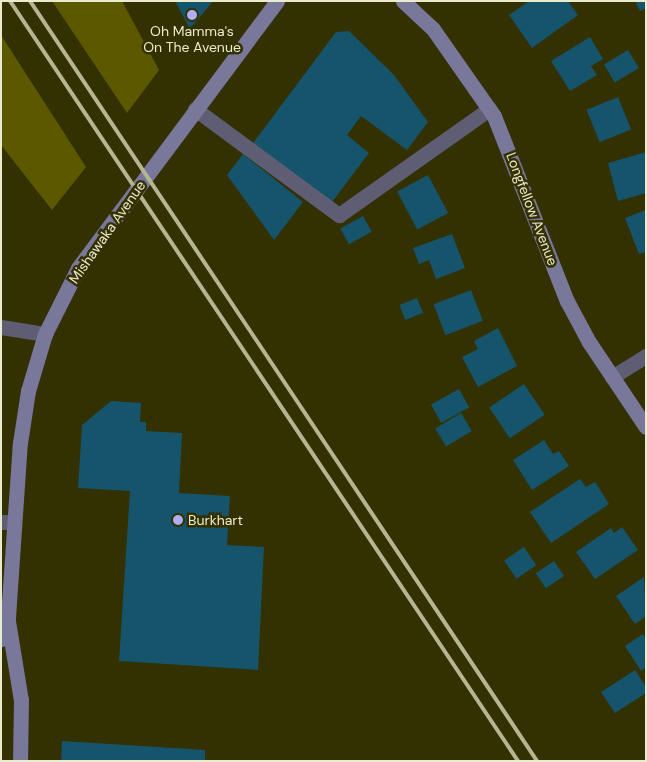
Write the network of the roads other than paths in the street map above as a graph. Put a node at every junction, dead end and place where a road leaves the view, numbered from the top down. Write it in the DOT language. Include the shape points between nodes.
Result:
graph roads {
  1 [pos="277,1"];
  2 [pos="403,1"];
  3 [pos="195,109"];
  4 [pos="490,109"];
  5 [pos="1,327"];
  6 [pos="45,334"];
  7 [pos="646,356"];
  8 [pos="612,377"];
  9 [pos="646,427"];
  10 [pos="7,522"];
  11 [pos="8,617"];
  12 [pos="1,639"];
  13 [pos="20,761"];
  1 -- 3 [label="main road, Mishawaka Avenue"];
  2 -- 4 [label="main road, Longfellow Avenue" via="433,29"];
  3 -- 4 [label="street" via="340,215"];
  3 -- 6 [label="main road, Mishawaka Avenue" via="78,268"];
  4 -- 8 [label="main road, Longfellow Avenue" via="517,166 567,301"];
  5 -- 6 [label="street"];
  6 -- 10 [label="main road, Mishawaka Avenue" via="28,391"];
  7 -- 8 [label="street"];
  8 -- 9 [label="main road, Longfellow Avenue"];
  10 -- 11 [label="main road, Mishawaka Avenue"];
  11 -- 12 [label="main road, Mishawaka Avenue"];
  11 -- 13 [label="main road, Mishawaka Avenue" via="21,700"];
}
